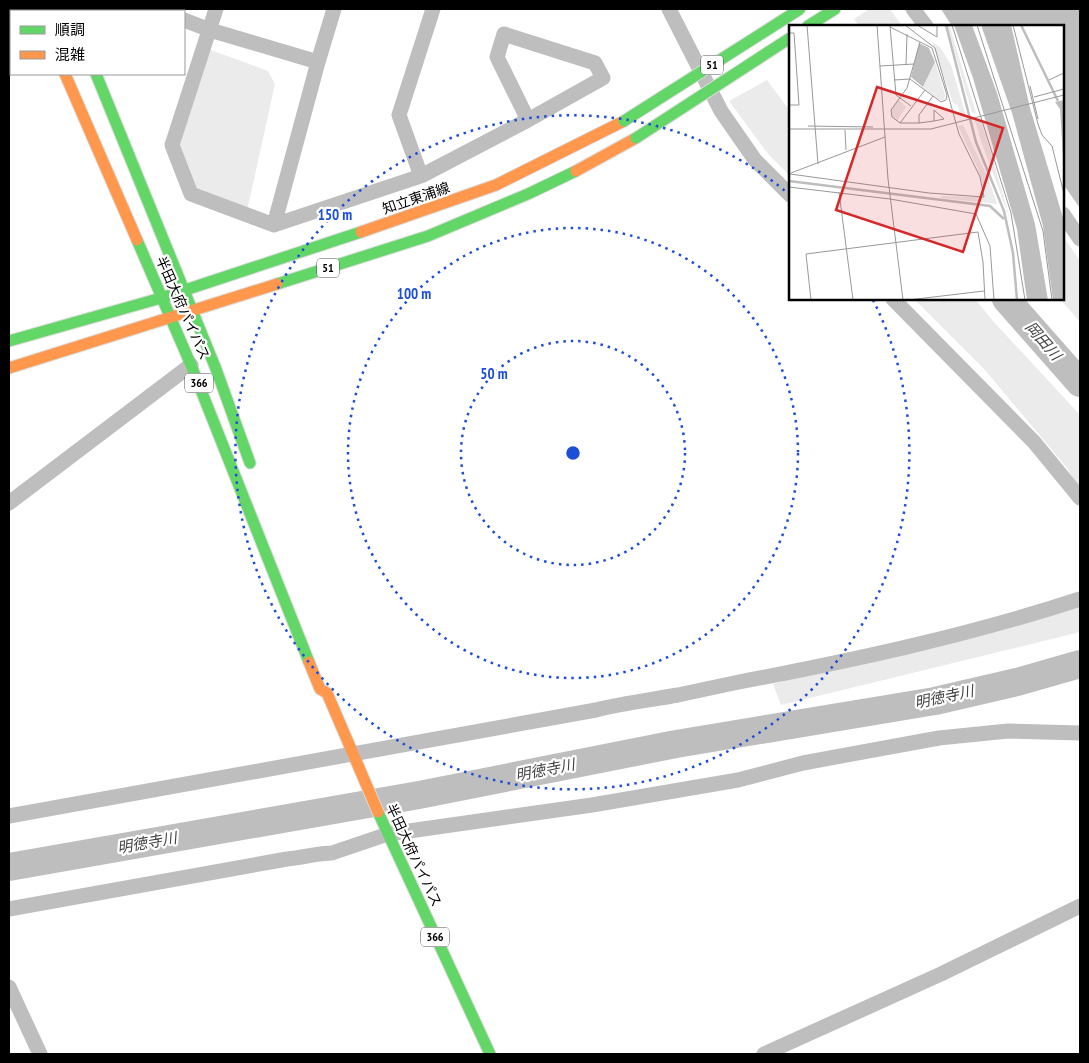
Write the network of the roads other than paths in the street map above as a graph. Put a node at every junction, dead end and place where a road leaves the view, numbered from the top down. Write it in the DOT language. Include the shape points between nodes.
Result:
graph roads {
  1 [pos="216,9"];
  2 [pos="334,9"];
  3 [pos="433,9"];
  4 [pos="669,9"];
  5 [pos="800,9"];
  6 [pos="835,9"];
  7 [pos="913,9"];
  8 [pos="185,20"];
  9 [pos="810,25"];
  10 [pos="925,25"];
  11 [pos="210,30"];
  12 [pos="789,39"];
  13 [pos="318,62"];
  14 [pos="65,75"];
  15 [pos="96,75"];
  16 [pos="528,120"];
  17 [pos="421,176"];
  18 [pos="789,195"];
  19 [pos="1064,215"];
  20 [pos="274,225"];
  21 [pos="1080,239"];
  22 [pos="184,290"];
  23 [pos="161,298"];
  24 [pos="894,300"];
  25 [pos="192,311"];
  26 [pos="170,318"];
  27 [pos="9,341"];
  28 [pos="191,365"];
  29 [pos="9,368"];
  30 [pos="253,470"];
  31 [pos="1080,498"];
  32 [pos="9,503"];
  33 [pos="1080,600"];
  34 [pos="326,672"];
  35 [pos="327,693"];
  36 [pos="1080,733"];
  37 [pos="352,753"];
  38 [pos="9,816"];
  39 [pos="388,834"];
  40 [pos="1080,906"];
  41 [pos="9,909"];
  42 [pos="9,987"];
  43 [pos="40,1054"];
  44 [pos="490,1054"];
  45 [pos="764,1054"];
  1 -- 11 [label="street"];
  2 -- 13 [label="street"];
  3 -- 17 [label="street" via="399,116"];
  4 -- 18 [label="street" via="721,111 755,160"];
  5 -- 22 [label="main road, 知立東浦線 / 51, bridge" via="624,121 496,185"];
  6 -- 9 [label="main road"];
  7 -- 10 [label="street"];
  8 -- 11 [label="street"];
  11 -- 13 [label="street"];
  11 -- 20 [label="street" via="172,145 191,194"];
  12 -- 25 [label="main road, 51, bridge" via="636,138 544,186 428,236"];
  13 -- 20 [label="street"];
  14 -- 23 [label="main road, 半田大府パイパス / 366"];
  15 -- 22 [label="main road, 半田大府パイパス / 366"];
  16 -- 16 [label="street" via="498,57 504,34 595,63 603,78"];
  16 -- 17 [label="street"];
  17 -- 20 [label="street"];
  19 -- 21 [label="street"];
  22 -- 23 [label="main road, 知立東浦線 / 51"];
  22 -- 25 [label="main road, 半田大府パイパス / 366"];
  23 -- 26 [label="main road, 半田大府パイパス / 366"];
  23 -- 27 [label="main road, 知立東浦線 / 51"];
  24 -- 31 [label="street" via="1034,442"];
  25 -- 26 [label="main road, 51"];
  25 -- 30 [label="main road, 半田大府パイパス / 366"];
  26 -- 28 [label="main road, 半田大府パイパス / 366"];
  26 -- 29 [label="main road, 51"];
  28 -- 32 [label="street"];
  28 -- 35 [label="main road, 半田大府パイパス / 366" via="320,689"];
  33 -- 37 [label="street" via="948,637 824,666"];
  34 -- 35 [label="main road, 半田大府パイパス / 366" via="329,682"];
  35 -- 37 [label="main road, 半田大府パイパス / 366"];
  36 -- 39 [label="street" via="1008,730 939,738 803,763 699,787"];
  37 -- 38 [label="street"];
  37 -- 39 [label="main road, 半田大府パイパス / 366"];
  39 -- 41 [label="street" via="332,853"];
  39 -- 44 [label="main road, 半田大府パイパス / 366"];
  40 -- 45 [label="street" via="941,974"];
  42 -- 43 [label="street"];
}
